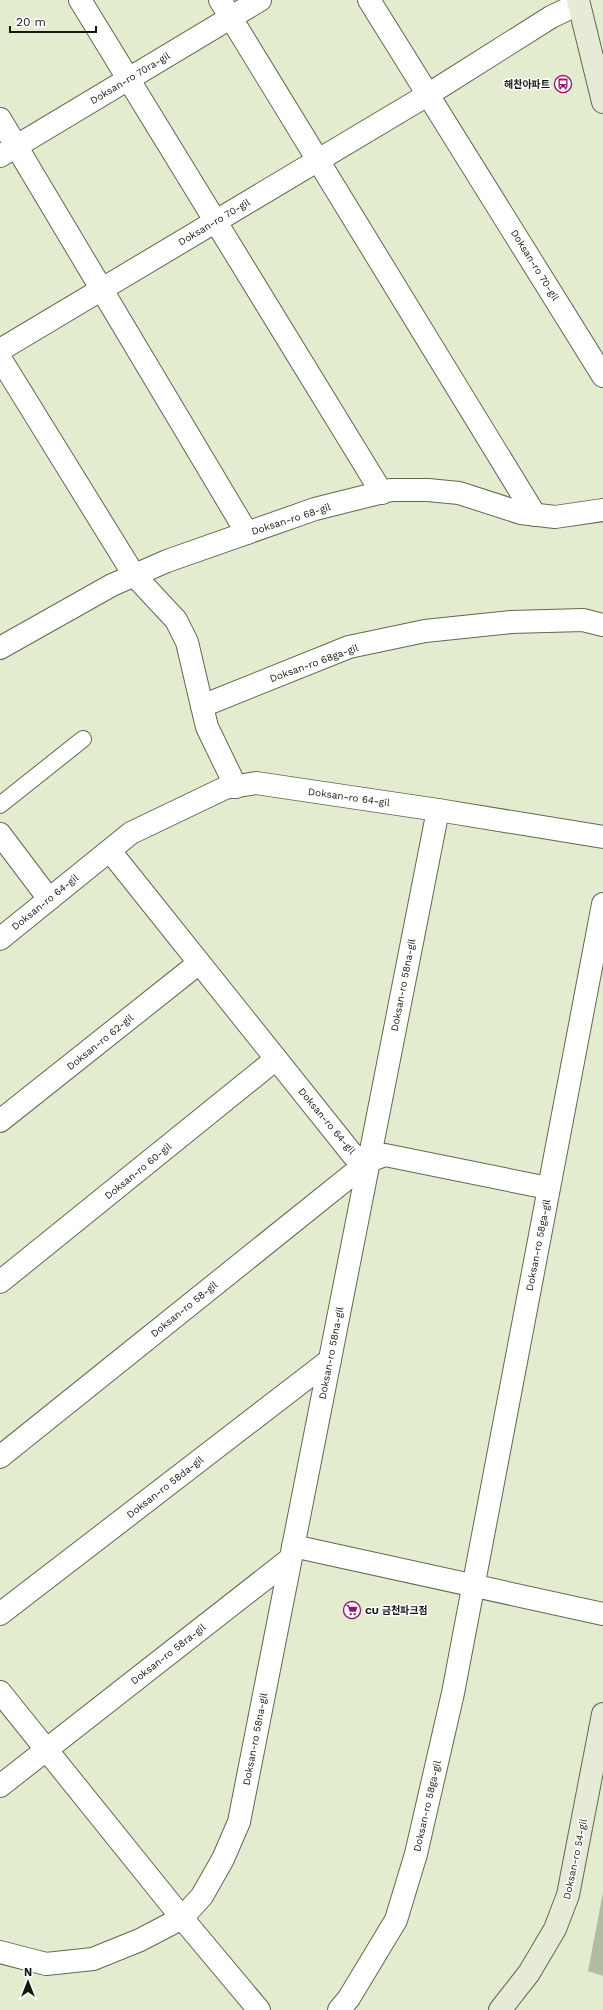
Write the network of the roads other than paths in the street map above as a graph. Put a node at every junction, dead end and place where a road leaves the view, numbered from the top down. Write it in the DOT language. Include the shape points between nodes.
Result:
graph roads {
  1 [pos="80,0"];
  2 [pos="260,0"];
  3 [pos="369,0"];
  4 [pos="577,1"];
  5 [pos="226,9"];
  6 [pos="129,79"];
  7 [pos="429,94"];
  8 [pos="603,102"];
  9 [pos="0,119"];
  10 [pos="8,151"];
  11 [pos="318,160"];
  12 [pos="216,221"];
  13 [pos="102,289"];
  14 [pos="0,350"];
  15 [pos="0,358"];
  16 [pos="603,376"];
  17 [pos="382,493"];
  18 [pos="603,510"];
  19 [pos="535,515"];
  20 [pos="247,533"];
  21 [pos="134,576"];
  22 [pos="603,625"];
  23 [pos="1,644"];
  24 [pos="202,706"];
  25 [pos="83,739"];
  26 [pos="236,786"];
  27 [pos="0,805"];
  28 [pos="438,810"];
  29 [pos="0,834"];
  30 [pos="603,837"];
  31 [pos="110,851"];
  32 [pos="49,899"];
  33 [pos="603,904"];
  34 [pos="0,939"];
  35 [pos="199,963"];
  36 [pos="276,1059"];
  37 [pos="0,1122"];
  38 [pos="369,1161"];
  39 [pos="548,1188"];
  40 [pos="0,1282"];
  41 [pos="330,1360"];
  42 [pos="0,1457"];
  43 [pos="292,1552"];
  44 [pos="473,1586"];
  45 [pos="0,1614"];
  46 [pos="603,1614"];
  47 [pos="0,1692"];
  48 [pos="603,1714"];
  49 [pos="46,1749"];
  50 [pos="0,1786"];
  51 [pos="182,1918"];
  52 [pos="0,1952"];
  53 [pos="259,2010"];
  54 [pos="339,2010"];
  55 [pos="500,2010"];
  1 -- 6 [label="street"];
  2 -- 5 [label="street, Doksan-ro 70ra-gil"];
  3 -- 7 [label="street, Doksan-ro 70-gil"];
  4 -- 7 [label="street, Doksan-ro 70-gil"];
  4 -- 8 [label="street"];
  5 -- 6 [label="street, Doksan-ro 70ra-gil"];
  5 -- 11 [label="street"];
  6 -- 10 [label="street, Doksan-ro 70ra-gil"];
  6 -- 12 [label="street"];
  7 -- 11 [label="street, Doksan-ro 70-gil"];
  7 -- 16 [label="street, Doksan-ro 70-gil"];
  9 -- 10 [label="street"];
  10 -- 13 [label="street"];
  11 -- 12 [label="street, Doksan-ro 70-gil"];
  11 -- 19 [label="street"];
  12 -- 13 [label="street, Doksan-ro 70-gil"];
  12 -- 17 [label="street"];
  13 -- 14 [label="street, Doksan-ro 70-gil"];
  13 -- 20 [label="street"];
  15 -- 21 [label="street"];
  17 -- 19 [label="street, Doksan-ro 68-gil" via="391,490 459,493"];
  17 -- 20 [label="street, Doksan-ro 68-gil" via="315,509"];
  18 -- 19 [label="street, Doksan-ro 68-gil" via="555,516"];
  20 -- 21 [label="street, Doksan-ro 68-gil" via="167,561"];
  21 -- 23 [label="street, Doksan-ro 68-gil"];
  21 -- 24 [label="street" via="176,620 187,642"];
  22 -- 24 [label="street, Doksan-ro 68ga-gil" via="583,620 510,622 425,631 350,647"];
  24 -- 26 [label="street" via="207,727"];
  25 -- 27 [label="lane"];
  26 -- 28 [label="street, Doksan-ro 64-gil" via="256,783"];
  26 -- 31 [label="street, Doksan-ro 64-gil" via="225,788 131,833"];
  28 -- 30 [label="street, Doksan-ro 64-gil"];
  28 -- 38 [label="street, Doksan-ro 58na-gil"];
  29 -- 32 [label="street"];
  31 -- 32 [label="street, Doksan-ro 64-gil"];
  31 -- 35 [label="street, Doksan-ro 64-gil"];
  32 -- 34 [label="street, Doksan-ro 64-gil"];
  33 -- 39 [label="street, Doksan-ro 58ga-gil"];
  35 -- 36 [label="street, Doksan-ro 64-gil"];
  35 -- 37 [label="street, Doksan-ro 62-gil"];
  36 -- 38 [label="street, Doksan-ro 64-gil" via="352,1155"];
  36 -- 40 [label="street, Doksan-ro 60-gil"];
  38 -- 39 [label="street" via="386,1155"];
  38 -- 41 [label="street, Doksan-ro 58na-gil"];
  38 -- 42 [label="street, Doksan-ro 58-gil"];
  39 -- 44 [label="street, Doksan-ro 58ga-gil"];
  41 -- 43 [label="street, Doksan-ro 58na-gil"];
  41 -- 45 [label="street, Doksan-ro 58da-gil"];
  43 -- 44 [label="street"];
  43 -- 49 [label="street, Doksan-ro 58ra-gil"];
  43 -- 51 [label="street, Doksan-ro 58na-gil" via="239,1822 223,1859 202,1896"];
  44 -- 46 [label="street"];
  44 -- 54 [label="street, Doksan-ro 58ga-gil" via="451,1701 416,1854 396,1920 349,1998"];
  47 -- 49 [label="street"];
  48 -- 55 [label="street, Doksan-ro 54-gil" via="568,1895 555,1929 544,1948 529,1973"];
  49 -- 50 [label="street, Doksan-ro 58ra-gil"];
  49 -- 51 [label="street"];
  51 -- 52 [label="street, Doksan-ro 58na-gil" via="140,1940 93,1959 46,1964"];
  51 -- 53 [label="street"];
}
